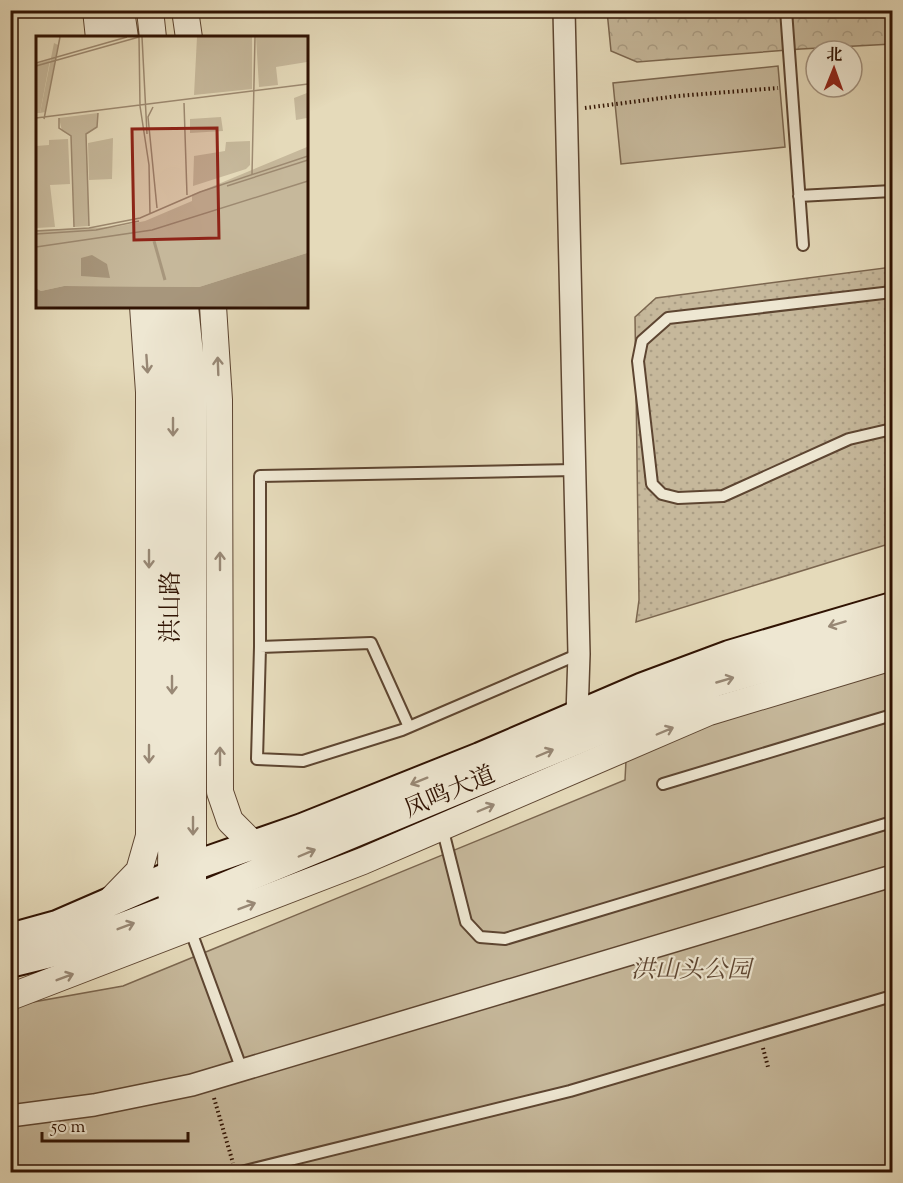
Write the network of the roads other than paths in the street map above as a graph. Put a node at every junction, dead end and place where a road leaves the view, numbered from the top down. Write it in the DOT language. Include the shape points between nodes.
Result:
graph roads {
  1 [pos="96,10"];
  2 [pos="121,10"];
  3 [pos="150,10"];
  4 [pos="185,10"];
  5 [pos="564,10"];
  6 [pos="786,10"];
  7 [pos="99,36"];
  8 [pos="125,36"];
  9 [pos="153,36"];
  10 [pos="189,36"];
  11 [pos="892,190"];
  12 [pos="799,196"];
  13 [pos="803,245"];
  14 [pos="892,292"];
  15 [pos="143,308"];
  16 [pos="164,308"];
  17 [pos="185,308"];
  18 [pos="213,308"];
  19 [pos="892,429"];
  20 [pos="575,470"];
  21 [pos="892,607"];
  22 [pos="892,631"];
  23 [pos="260,647"];
  24 [pos="579,654"];
  25 [pos="892,657"];
  26 [pos="892,715"];
  27 [pos="577,716"];
  28 [pos="409,727"];
  29 [pos="663,784"];
  30 [pos="892,822"];
  31 [pos="442,827"];
  32 [pos="254,845"];
  33 [pos="182,872"];
  34 [pos="892,876"];
  35 [pos="107,904"];
  36 [pos="185,912"];
  37 [pos="10,938"];
  38 [pos="10,963"];
  39 [pos="892,996"];
  40 [pos="10,997"];
  41 [pos="242,1070"];
  42 [pos="10,1116"];
  43 [pos="286,1168"];
  44 [pos="241,1173"];
  1 -- 7 [label="street"];
  2 -- 8 [label="street"];
  3 -- 9 [label="street"];
  4 -- 10 [label="street"];
  5 -- 20 [label="street"];
  6 -- 12 [label="lane"];
  11 -- 12 [label="lane"];
  12 -- 13 [label="lane"];
  14 -- 19 [label="lane" via="668,318 642,341 638,361 652,484 662,494 678,498 723,496 849,439"];
  15 -- 35 [label="street, one-way" via="149,392 149,836 138,871"];
  16 -- 33 [label="street, 洪山路, one-way" via="173,386"];
  17 -- 33 [label="street, 洪山路, one-way" via="193,382"];
  32 -- 18 [label="street, one-way" via="230,821 220,792 219,400"];
  20 -- 23 [label="lane" via="261,476"];
  20 -- 24 [label="street"];
  21 -- 27 [label="main road, 凤鸣大道, one-way" via="729,655"];
  36 -- 22 [label="main road, 凤鸣大道, one-way" via="716,682"];
  23 -- 28 [label="lane" via="371,643"];
  23 -- 28 [label="lane" via="257,759 303,761"];
  24 -- 27 [label="street"];
  24 -- 28 [label="lane"];
  31 -- 25 [label="street, one-way" via="709,712"];
  26 -- 29 [label="lane"];
  27 -- 32 [label="main road, 凤鸣大道, one-way"];
  30 -- 31 [label="lane" via="505,939 480,937 466,922"];
  36 -- 31 [label="street, one-way" via="363,861"];
  32 -- 33 [label="main road, 凤鸣大道"];
  33 -- 35 [label="main road, 凤鸣大道"];
  33 -- 36 [label="street, 洪山路"];
  34 -- 41 [label="street"];
  35 -- 37 [label="main road, 凤鸣大道" via="57,925"];
  38 -- 36 [label="main road, 凤鸣大道, one-way"];
  40 -- 36 [label="street, one-way"];
  36 -- 41 [label="lane"];
  39 -- 43 [label="lane" via="570,1091"];
  41 -- 42 [label="street" via="192,1085 94,1105"];
  43 -- 44 [label="lane"];
}
